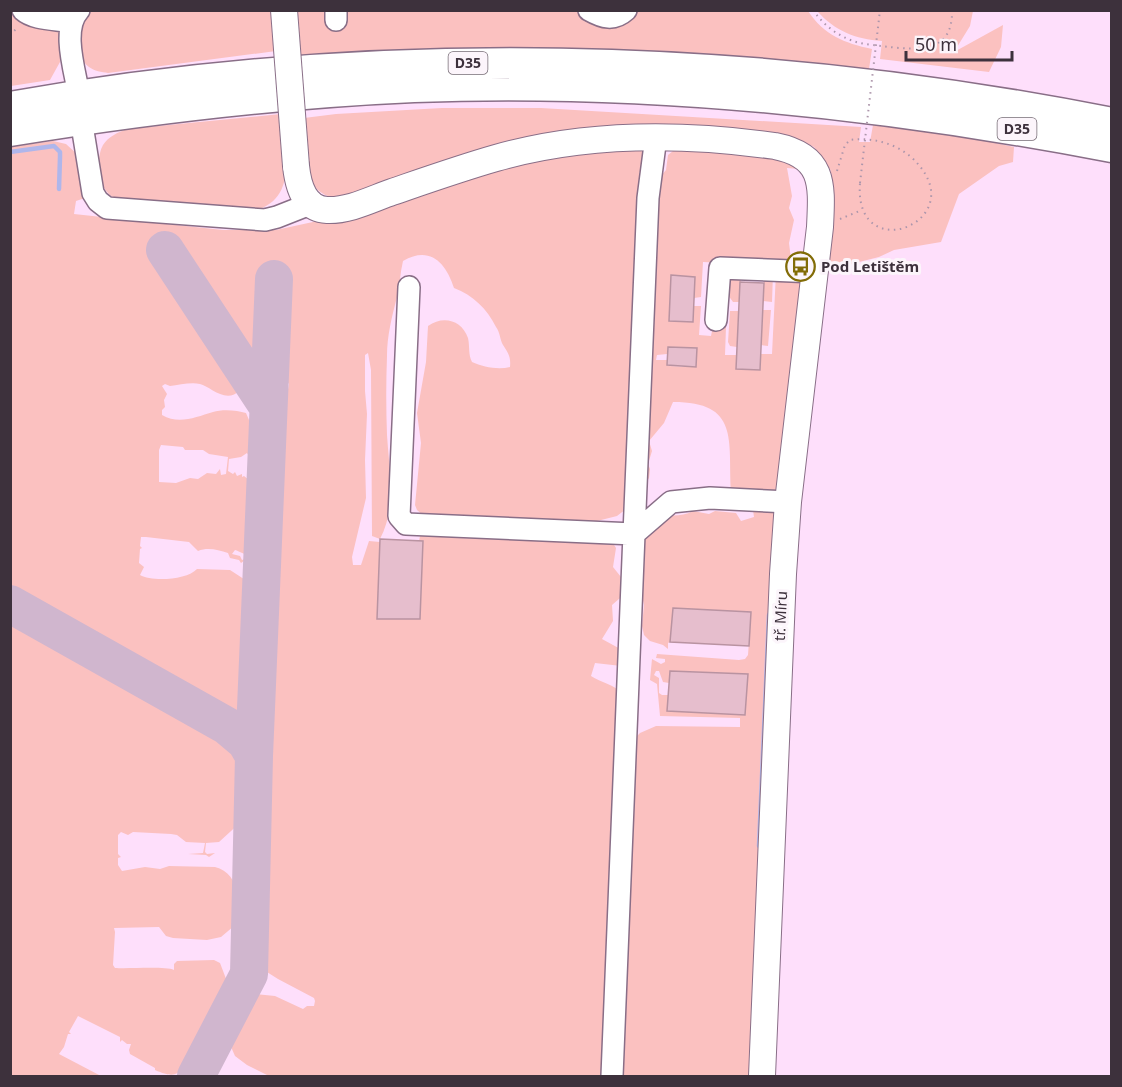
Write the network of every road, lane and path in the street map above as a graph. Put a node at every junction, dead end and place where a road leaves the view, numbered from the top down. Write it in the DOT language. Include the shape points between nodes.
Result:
graph roads {
  1 [pos="22,10"];
  2 [pos="284,10"];
  3 [pos="589,10"];
  4 [pos="626,10"];
  5 [pos="813,10"];
  6 [pos="880,10"];
  7 [pos="952,10"];
  8 [pos="75,16"];
  9 [pos="10,107"];
  10 [pos="80,107"];
  11 [pos="1112,123"];
  12 [pos="10,130"];
  13 [pos="656,137"];
  14 [pos="858,139"];
  15 [pos="1112,147"];
  16 [pos="310,204"];
  17 [pos="815,272"];
  18 [pos="410,287"];
  19 [pos="716,320"];
  20 [pos="789,502"];
  21 [pos="634,534"];
  22 [pos="612,1077"];
  23 [pos="762,1077"];
  1 -- 8 [label="lane" via="36,17"];
  2 -- 16 [label="main road, bridge" via="296,166 300,187"];
  3 -- 4 [label="lane" via="615,18"];
  5 -- 7 [label="path" via="828,27 854,41 919,50 935,46 947,35"];
  6 -- 14 [label="path, bridge" via="860,183 859,197 862,210 882,228 901,230 918,222 931,196 925,174 903,151 891,145"];
  8 -- 10 [label="lane" via="70,39"];
  9 -- 10 [label="highway, D35"];
  10 -- 11 [label="highway, D35" via="243,75 345,67 609,64 728,70 927,91"];
  10 -- 12 [label="highway, D35"];
  10 -- 15 [label="highway, D35" via="175,106 334,91 449,86 606,87 720,93 922,114"];
  10 -- 16 [label="lane" via="93,193 107,208 265,220"];
  13 -- 16 [label="main road" via="560,143 477,164 343,208 324,210"];
  13 -- 17 [label="main road, tř. Míru" via="775,146 808,160 818,173 821,188"];
  13 -- 21 [label="lane" via="648,198"];
  17 -- 19 [label="lane" via="720,267"];
  17 -- 20 [label="main road, tř. Míru"];
  18 -- 21 [label="lane" via="399,516 406,524"];
  20 -- 21 [label="lane" via="710,498 671,502"];
  20 -- 23 [label="main road, tř. Míru"];
  21 -- 22 [label="lane"];
}
